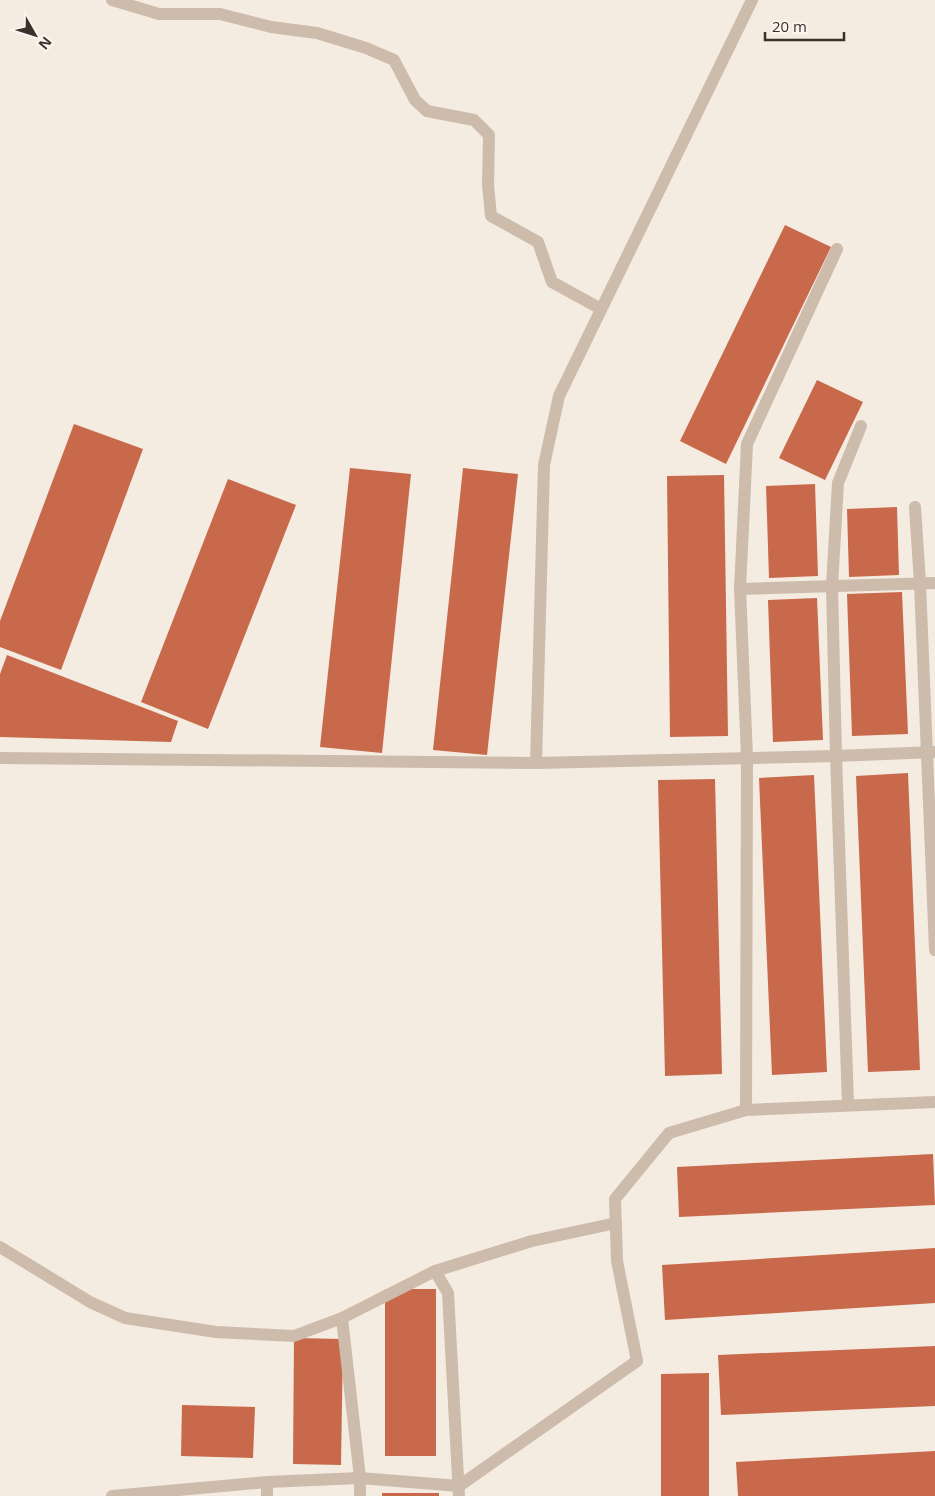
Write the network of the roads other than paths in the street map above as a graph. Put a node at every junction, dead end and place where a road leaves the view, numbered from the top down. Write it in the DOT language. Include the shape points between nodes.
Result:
graph roads {
  1 [pos="112,0"];
  2 [pos="752,0"];
  3 [pos="837,249"];
  4 [pos="601,309"];
  5 [pos="861,426"];
  6 [pos="915,507"];
  7 [pos="920,583"];
  8 [pos="935,583"];
  9 [pos="832,586"];
  10 [pos="740,589"];
  11 [pos="930,752"];
  12 [pos="836,756"];
  13 [pos="747,757"];
  14 [pos="0,758"];
  15 [pos="536,763"];
  16 [pos="935,950"];
  17 [pos="935,1102"];
  18 [pos="848,1104"];
  19 [pos="746,1110"];
  20 [pos="616,1223"];
  21 [pos="0,1247"];
  22 [pos="435,1271"];
  23 [pos="342,1318"];
  24 [pos="360,1478"];
  25 [pos="267,1482"];
  26 [pos="459,1491"];
  27 [pos="172,1494"];
  28 [pos="112,1496"];
  29 [pos="267,1496"];
  30 [pos="360,1496"];
  1 -- 4 [label="street" via="159,14 220,14 271,27 317,33 394,60 415,100 428,111 474,120 489,135 491,216 538,242 552,282"];
  2 -- 4 [label="street"];
  3 -- 10 [label="street" via="747,444"];
  4 -- 15 [label="street" via="559,396 544,465"];
  5 -- 9 [label="street" via="838,483"];
  6 -- 7 [label="street"];
  7 -- 8 [label="street"];
  7 -- 9 [label="street"];
  7 -- 11 [label="street"];
  9 -- 10 [label="street"];
  9 -- 12 [label="street"];
  10 -- 13 [label="street"];
  11 -- 12 [label="street"];
  11 -- 16 [label="street"];
  12 -- 13 [label="street"];
  12 -- 18 [label="street"];
  13 -- 15 [label="street"];
  13 -- 19 [label="street"];
  14 -- 15 [label="street"];
  17 -- 18 [label="street"];
  18 -- 19 [label="street"];
  19 -- 20 [label="street" via="669,1134 616,1199"];
  20 -- 22 [label="street" via="532,1241"];
  20 -- 26 [label="street" via="617,1261 637,1361"];
  21 -- 23 [label="street" via="90,1302 125,1318 216,1332 294,1336"];
  22 -- 23 [label="street"];
  22 -- 26 [label="street" via="448,1294"];
  23 -- 24 [label="street"];
  24 -- 25 [label="street"];
  24 -- 26 [label="street"];
  24 -- 30 [label="street"];
  25 -- 27 [label="street"];
  25 -- 29 [label="street"];
  27 -- 28 [label="street"];
}
